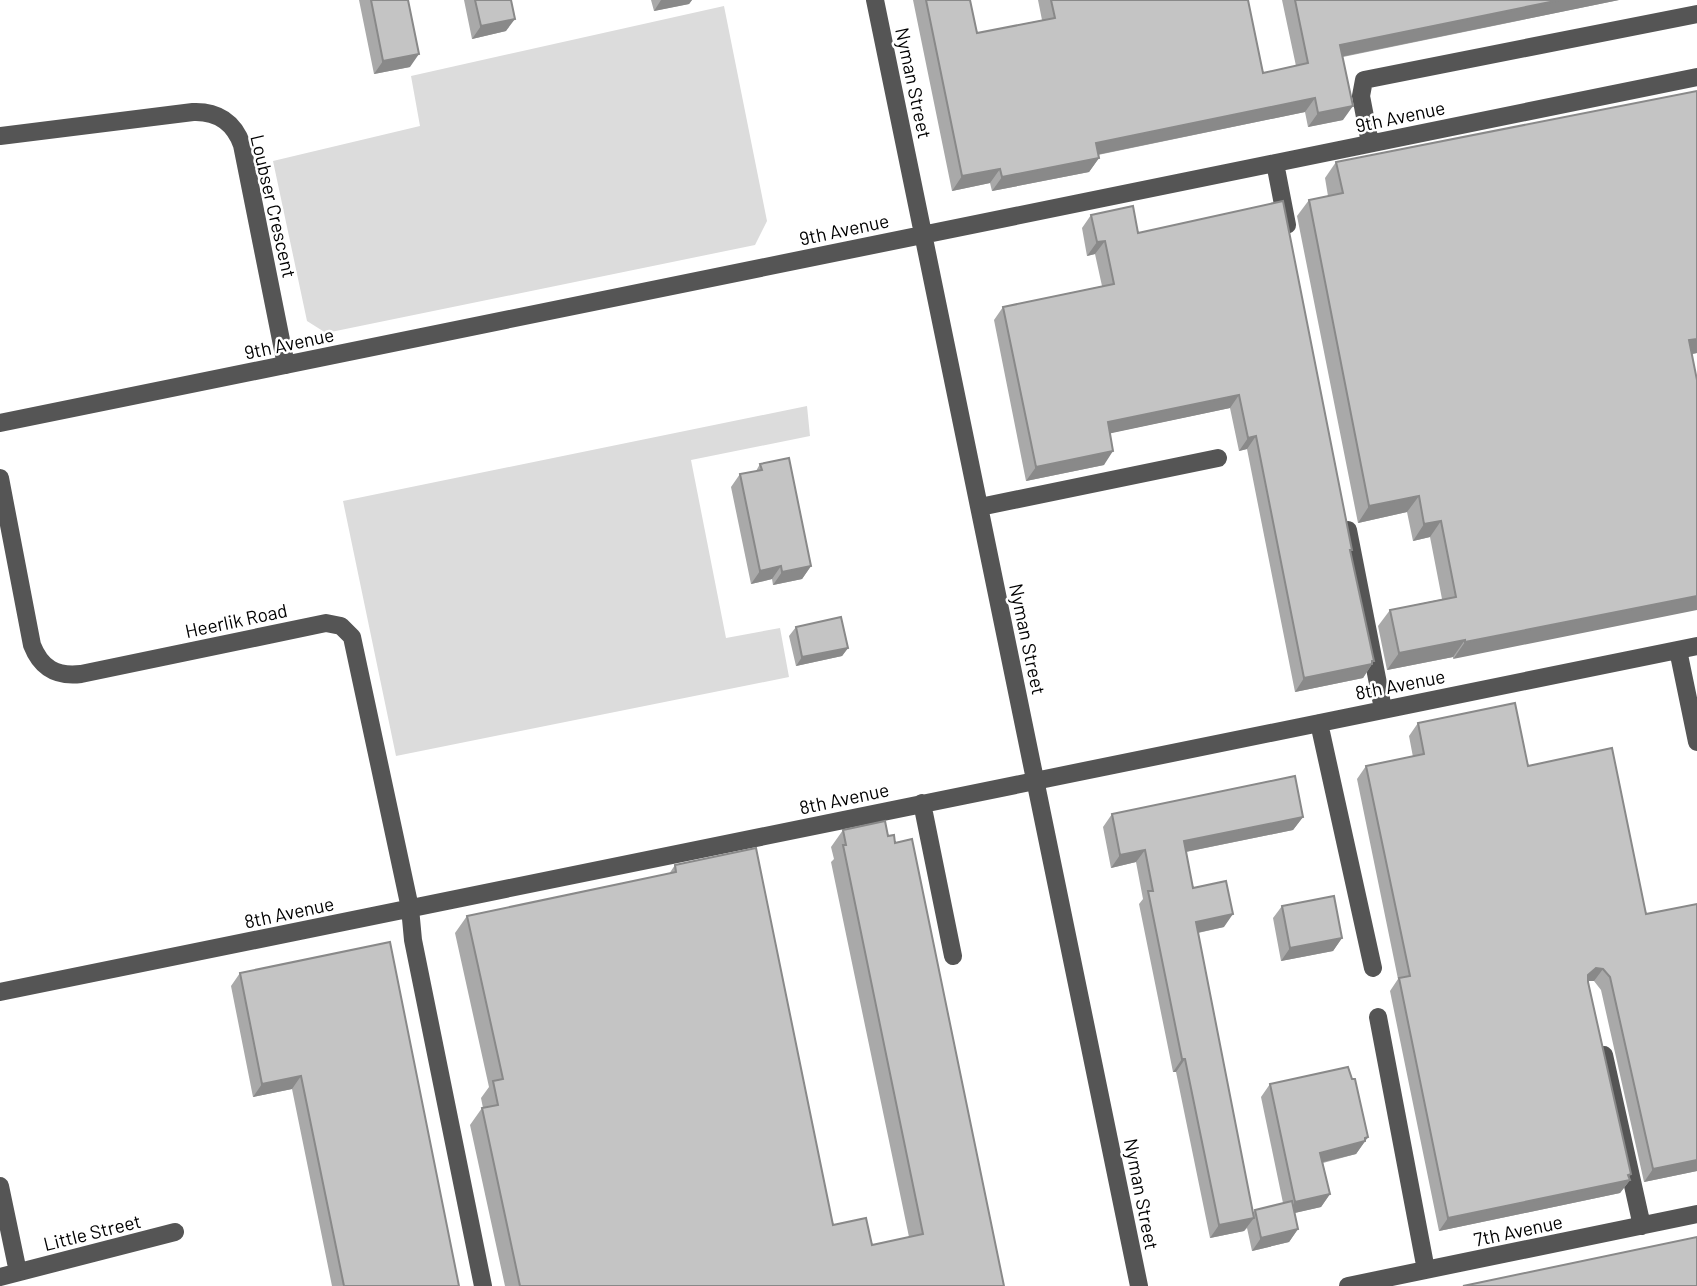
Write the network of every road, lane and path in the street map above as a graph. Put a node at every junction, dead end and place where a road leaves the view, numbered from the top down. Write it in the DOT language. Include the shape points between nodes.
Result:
graph roads {
  1 [pos="875,0"];
  2 [pos="1697,14"];
  3 [pos="1697,77"];
  4 [pos="0,136"];
  5 [pos="1370,143"];
  6 [pos="1275,163"];
  7 [pos="924,234"];
  8 [pos="1291,245"];
  9 [pos="286,365"];
  10 [pos="0,423"];
  11 [pos="1218,458"];
  12 [pos="0,478"];
  13 [pos="980,507"];
  14 [pos="1345,518"];
  15 [pos="1697,646"];
  16 [pos="1678,650"];
  17 [pos="1383,709"];
  18 [pos="1319,723"];
  19 [pos="1697,743"];
  20 [pos="1036,780"];
  21 [pos="922,803"];
  22 [pos="410,908"];
  23 [pos="953,956"];
  24 [pos="1373,968"];
  25 [pos="0,992"];
  26 [pos="1378,1017"];
  27 [pos="1602,1044"];
  28 [pos="0,1186"];
  29 [pos="1697,1214"];
  30 [pos="1642,1226"];
  31 [pos="176,1232"];
  32 [pos="1426,1270"];
  33 [pos="18,1272"];
  34 [pos="0,1277"];
  35 [pos="483,1286"];
  36 [pos="1139,1286"];
  37 [pos="1348,1286"];
  1 -- 7 [label="street, Nyman Street"];
  2 -- 5 [label="street" via="1364,80 1361,96"];
  3 -- 5 [label="street, 9th Avenue"];
  4 -- 9 [label="street, Loubser Crescent" via="192,112 211,113 227,121 242,145"];
  5 -- 6 [label="street, 9th Avenue"];
  6 -- 7 [label="street, 9th Avenue"];
  6 -- 8 [label="street"];
  7 -- 9 [label="street, 9th Avenue"];
  7 -- 13 [label="street, Nyman Street"];
  9 -- 10 [label="street, 9th Avenue"];
  11 -- 13 [label="street"];
  12 -- 22 [label="street, Heerlik Road" via="32,645 41,662 58,673 81,674 326,623 347,630 355,645"];
  13 -- 20 [label="street, Nyman Street"];
  14 -- 17 [label="street"];
  15 -- 16 [label="street, 8th Avenue"];
  16 -- 17 [label="street, 8th Avenue"];
  16 -- 19 [label="street"];
  17 -- 18 [label="street, 8th Avenue"];
  18 -- 20 [label="street, 8th Avenue"];
  18 -- 24 [label="street"];
  20 -- 21 [label="street, 8th Avenue"];
  20 -- 36 [label="street, Nyman Street"];
  21 -- 22 [label="street, 8th Avenue"];
  21 -- 23 [label="street"];
  22 -- 25 [label="street, 8th Avenue"];
  22 -- 35 [label="street"];
  26 -- 32 [label="street"];
  27 -- 30 [label="street"];
  28 -- 33 [label="street"];
  29 -- 30 [label="street, 7th Avenue"];
  30 -- 32 [label="street, 7th Avenue"];
  31 -- 33 [label="street, Little Street"];
  32 -- 37 [label="street, 7th Avenue"];
  33 -- 34 [label="street, Little Street"];
}
